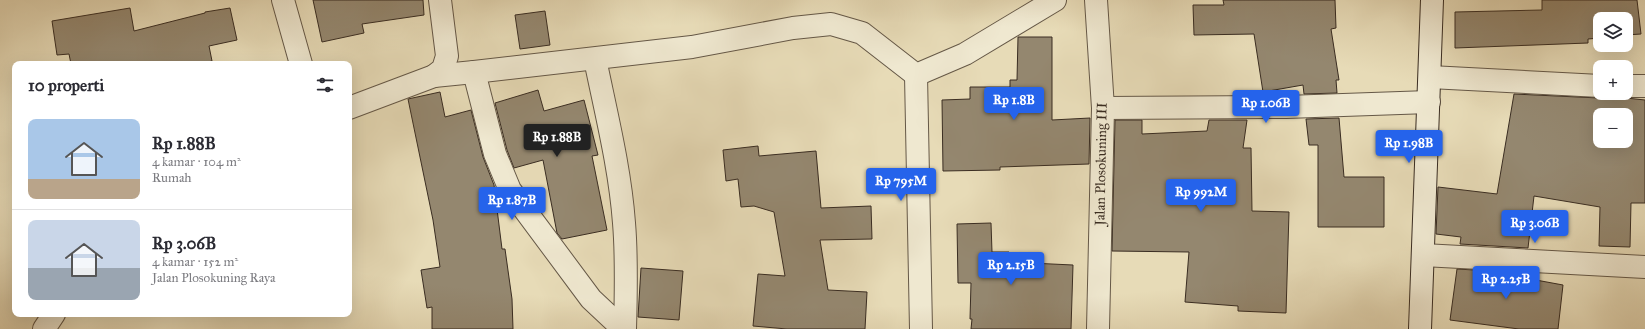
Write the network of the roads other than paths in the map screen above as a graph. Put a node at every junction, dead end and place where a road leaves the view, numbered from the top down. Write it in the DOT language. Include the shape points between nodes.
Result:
graph roads {
  1 [pos="282,0"];
  2 [pos="440,0"];
  3 [pos="1055,0"];
  4 [pos="1096,0"];
  5 [pos="1432,0"];
  6 [pos="595,59"];
  7 [pos="300,61"];
  8 [pos="474,72"];
  9 [pos="916,75"];
  10 [pos="434,76"];
  11 [pos="1430,77"];
  12 [pos="1593,86"];
  13 [pos="1633,86"];
  14 [pos="1645,86"];
  15 [pos="1429,102"];
  16 [pos="352,107"];
  17 [pos="1103,108"];
  18 [pos="1423,255"];
  19 [pos="1645,267"];
  20 [pos="52,317"];
  21 [pos="44,329"];
  22 [pos="624,329"];
  23 [pos="921,329"];
  24 [pos="1098,329"];
  25 [pos="1420,329"];
  1 -- 7 [label="street"];
  2 -- 10 [label="street" via="446,56 443,69"];
  3 -- 9 [label="street" via="965,54"];
  4 -- 17 [label="street, Jalan Plosokuning III"];
  5 -- 11 [label="street"];
  6 -- 8 [label="street"];
  6 -- 9 [label="street" via="692,47 793,28 831,24 862,33"];
  6 -- 22 [label="street" via="614,154 624,222 627,279"];
  8 -- 10 [label="street"];
  8 -- 22 [label="street" via="494,154 510,190 591,299"];
  9 -- 23 [label="street"];
  10 -- 16 [label="street"];
  11 -- 12 [label="street"];
  11 -- 15 [label="street"];
  13 -- 14 [label="street"];
  15 -- 17 [label="street"];
  15 -- 18 [label="street"];
  17 -- 24 [label="street, Jalan Plosokuning III"];
  18 -- 19 [label="street"];
  18 -- 25 [label="street"];
  20 -- 21 [label="street"];
}
